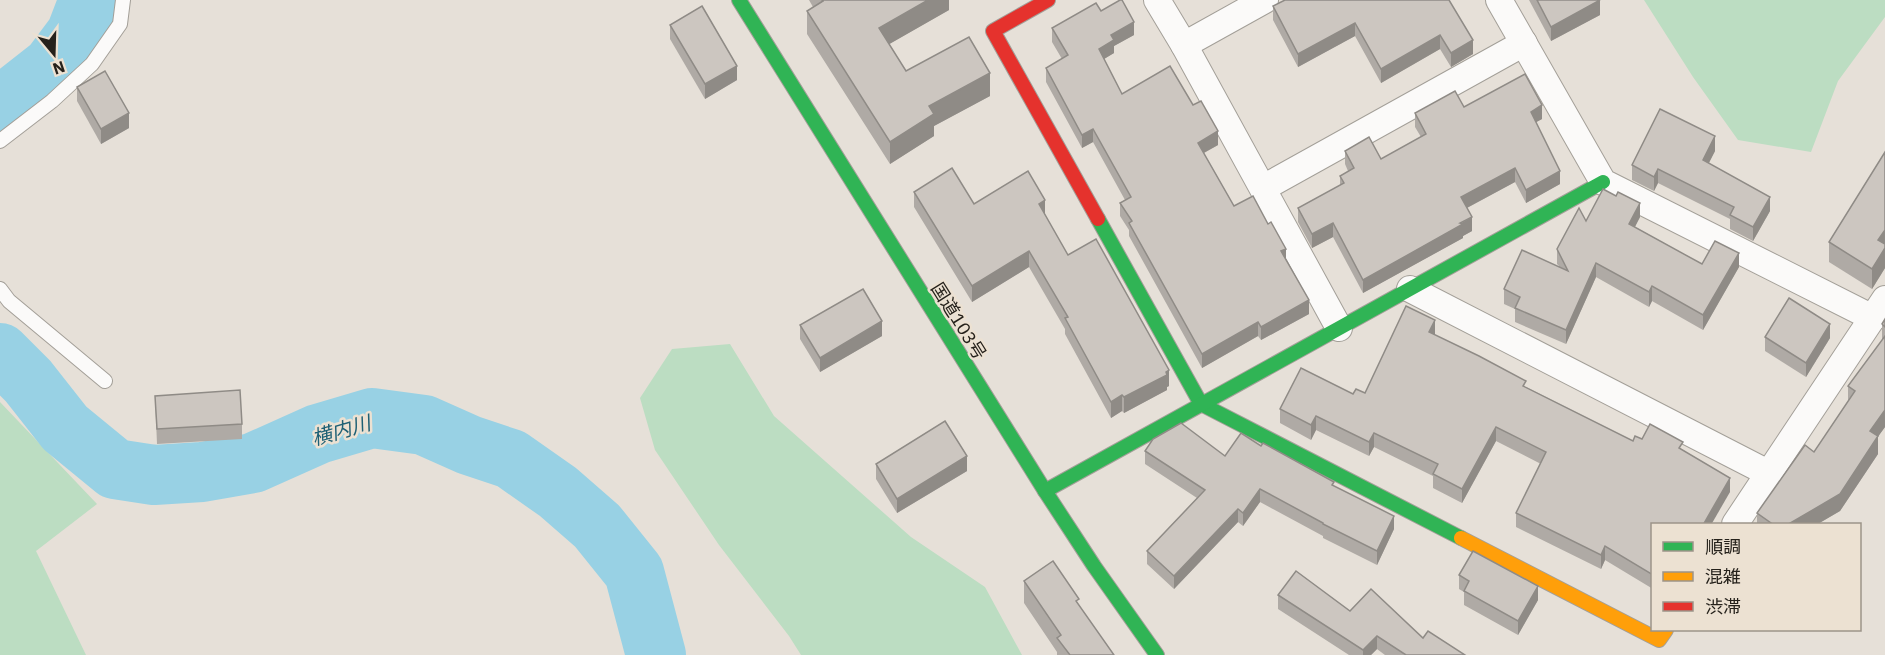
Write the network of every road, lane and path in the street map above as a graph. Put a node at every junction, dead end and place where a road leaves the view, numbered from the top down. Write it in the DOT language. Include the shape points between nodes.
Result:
graph roads {
  1 [pos="123,0"];
  2 [pos="739,0"];
  3 [pos="1048,0"];
  4 [pos="1157,0"];
  5 [pos="1265,0"];
  6 [pos="1499,0"];
  7 [pos="1524,43"];
  8 [pos="1184,45"];
  9 [pos="0,141"];
  10 [pos="1603,182"];
  11 [pos="1263,188"];
  12 [pos="0,289"];
  13 [pos="1410,289"];
  14 [pos="1879,308"];
  15 [pos="1340,328"];
  16 [pos="105,381"];
  17 [pos="1201,404"];
  18 [pos="1768,473"];
  19 [pos="1045,491"];
  20 [pos="1736,523"];
  21 [pos="1665,631"];
  22 [pos="1158,655"];
  1 -- 9 [label="lane" via="120,24 92,64"];
  2 -- 19 [label="main road, 国道103号"];
  3 -- 17 [label="main road" via="993,31"];
  4 -- 8 [label="street"];
  5 -- 8 [label="street"];
  6 -- 7 [label="street"];
  7 -- 10 [label="street"];
  7 -- 11 [label="street"];
  8 -- 11 [label="street"];
  10 -- 13 [label="main road"];
  10 -- 14 [label="street"];
  11 -- 15 [label="street"];
  12 -- 16 [label="lane" via="9,302"];
  13 -- 15 [label="main road"];
  13 -- 18 [label="street"];
  14 -- 18 [label="street"];
  15 -- 17 [label="main road"];
  17 -- 19 [label="main road"];
  17 -- 21 [label="main road" via="1659,640"];
  18 -- 20 [label="street"];
  19 -- 22 [label="main road, 国道103号"];
}
